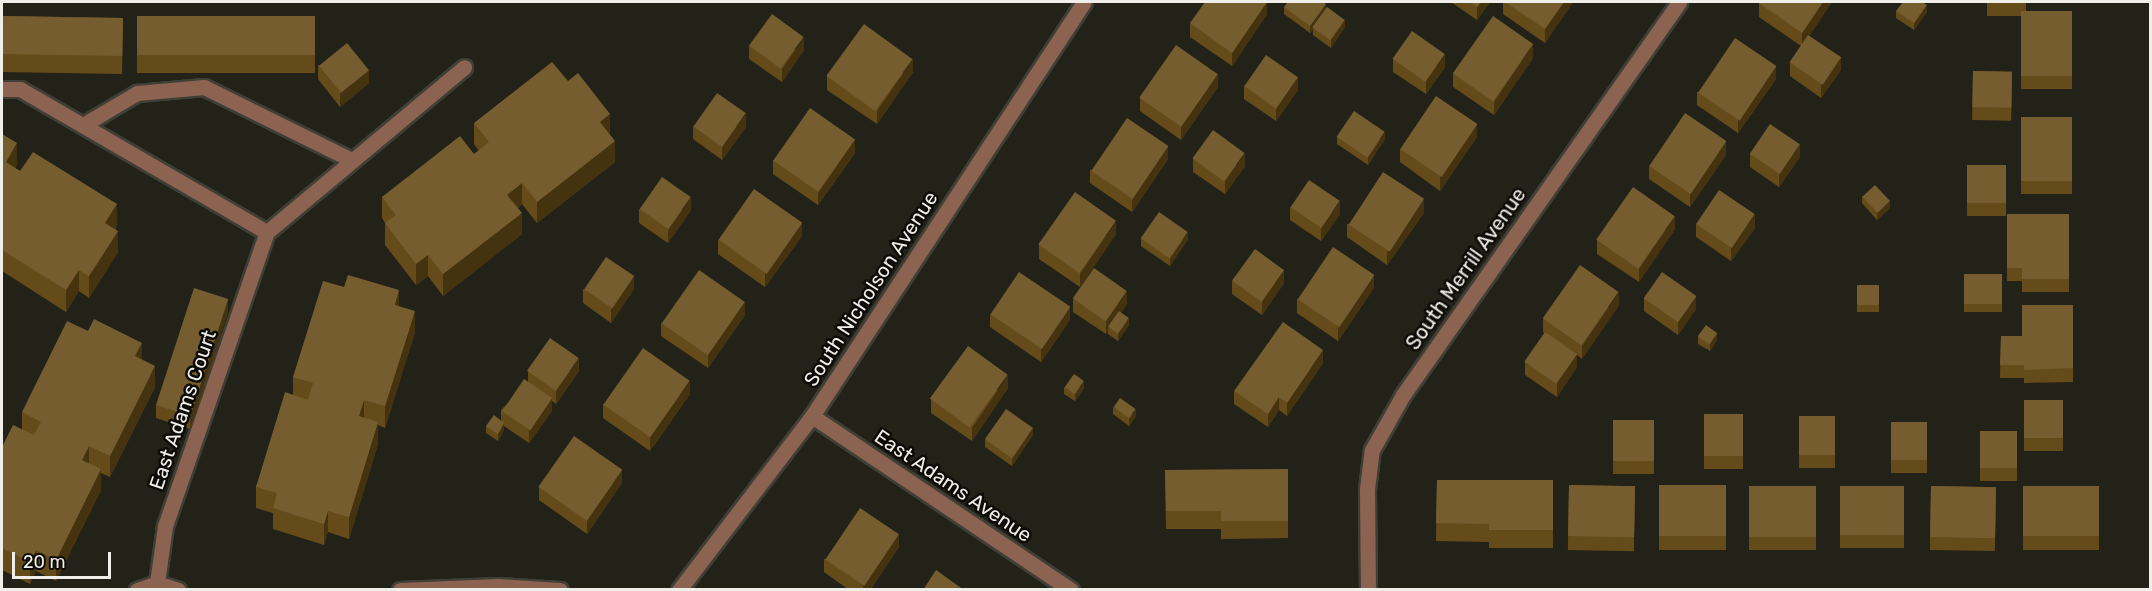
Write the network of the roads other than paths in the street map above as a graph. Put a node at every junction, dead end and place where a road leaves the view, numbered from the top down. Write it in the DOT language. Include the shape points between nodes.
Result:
graph roads {
  1 [pos="1084,2"];
  2 [pos="1679,2"];
  3 [pos="464,67"];
  4 [pos="2,89"];
  5 [pos="83,125"];
  6 [pos="352,160"];
  7 [pos="267,232"];
  8 [pos="812,416"];
  9 [pos="157,583"];
  10 [pos="136,590"];
  11 [pos="178,590"];
  12 [pos="400,590"];
  13 [pos="560,590"];
  14 [pos="679,590"];
  15 [pos="1071,590"];
  16 [pos="1368,590"];
  1 -- 8 [label="street, South Nicholson Avenue"];
  2 -- 16 [label="street, South Merrill Avenue" via="1403,396 1372,450 1367,489"];
  3 -- 6 [label="street"];
  4 -- 5 [label="street" via="20,89"];
  5 -- 6 [label="street" via="137,93 204,87"];
  5 -- 7 [label="street"];
  6 -- 7 [label="street"];
  7 -- 9 [label="street, East Adams Court" via="165,526"];
  8 -- 14 [label="street, South Nicholson Avenue"];
  8 -- 15 [label="street, East Adams Avenue"];
  9 -- 10 [label="street"];
  9 -- 11 [label="street"];
  12 -- 13 [label="street" via="498,586"];
}
